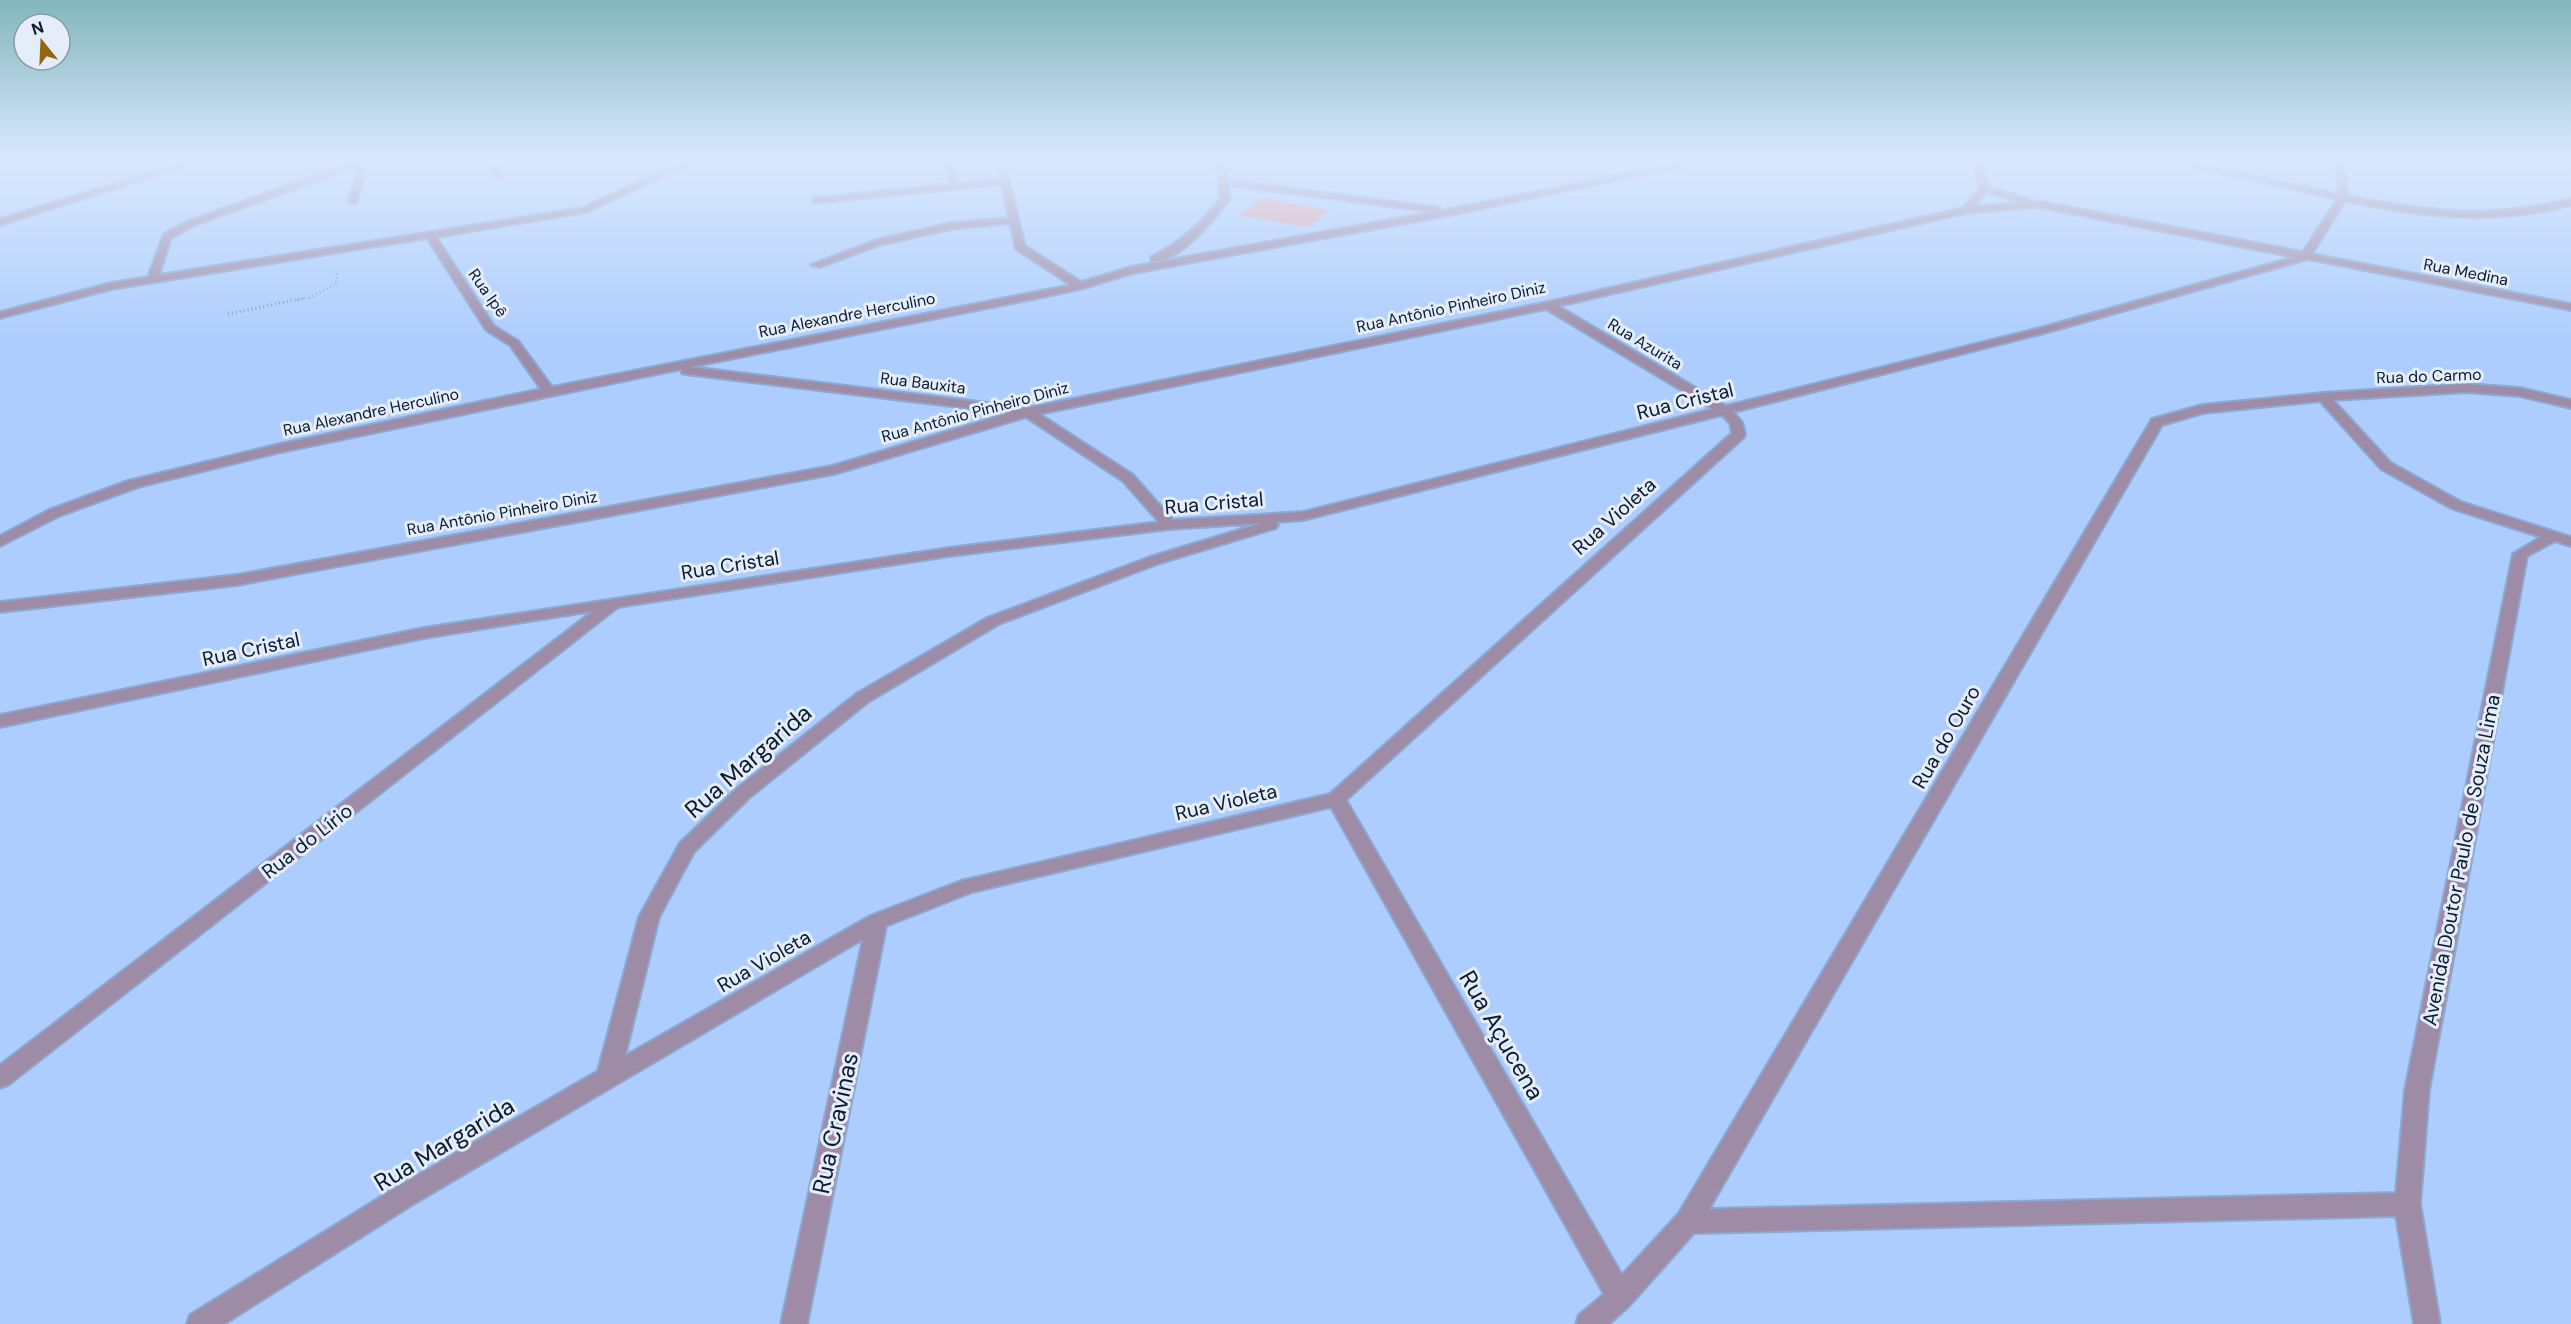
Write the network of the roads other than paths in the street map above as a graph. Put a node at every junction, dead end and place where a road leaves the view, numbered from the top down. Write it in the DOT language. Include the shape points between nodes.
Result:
graph roads {
  1 [pos="1015,220"];
  2 [pos="198,221"];
  3 [pos="518,221"];
  4 [pos="1007,221"];
  5 [pos="1208,221"];
  6 [pos="1403,221"];
  7 [pos="1919,221"];
  8 [pos="2123,221"];
  9 [pos="2328,221"];
  10 [pos="430,235"];
  11 [pos="2305,257"];
  12 [pos="816,265"];
  13 [pos="1131,270"];
  14 [pos="153,279"];
  15 [pos="1080,286"];
  16 [pos="1548,305"];
  17 [pos="2571,307"];
  18 [pos="0,315"];
  19 [pos="670,368"];
  20 [pos="549,391"];
  21 [pos="2323,397"];
  22 [pos="2571,404"];
  23 [pos="1725,411"];
  24 [pos="1028,412"];
  25 [pos="1303,516"];
  26 [pos="1169,525"];
  27 [pos="2561,540"];
  28 [pos="0,542"];
  29 [pos="612,603"];
  30 [pos="0,607"];
  31 [pos="0,721"];
  32 [pos="1336,799"];
  33 [pos="877,921"];
  34 [pos="608,1077"];
  35 [pos="0,1078"];
  36 [pos="2407,1204"];
  37 [pos="1688,1221"];
  38 [pos="1620,1297"];
  39 [pos="201,1324"];
  40 [pos="794,1324"];
  41 [pos="1589,1324"];
  42 [pos="2427,1324"];
  1 -- 15 [label="street" via="1020,247"];
  2 -- 14 [label="street" via="167,236"];
  3 -- 10 [label="street"];
  4 -- 12 [label="street" via="951,226 887,241"];
  5 -- 13 [label="street" via="1180,248"];
  6 -- 13 [label="street, Rua Alexandre Herculino"];
  7 -- 16 [label="street, Rua Antônio Pinheiro Diniz"];
  8 -- 11 [label="street, Rua Medina"];
  9 -- 11 [label="street"];
  10 -- 14 [label="street"];
  10 -- 20 [label="street, Rua Ipê" via="490,328 514,343"];
  11 -- 17 [label="street, Rua Medina"];
  11 -- 23 [label="street, Rua Cristal" via="2044,330"];
  13 -- 15 [label="street, Rua Alexandre Herculino"];
  14 -- 18 [label="street"];
  15 -- 19 [label="street, Rua Alexandre Herculino"];
  16 -- 23 [label="street, Rua Azurita"];
  16 -- 24 [label="street, Rua Antônio Pinheiro Diniz"];
  19 -- 20 [label="street, Rua Alexandre Herculino"];
  19 -- 24 [label="street, Rua Bauxita"];
  20 -- 28 [label="street, Rua Alexandre Herculino" via="133,484 54,513"];
  21 -- 22 [label="street, Rua do Carmo" via="2466,388 2520,392"];
  21 -- 27 [label="street" via="2386,466 2456,505"];
  21 -- 37 [label="street, Rua do Ouro" via="2202,409 2157,422"];
  23 -- 25 [label="street, Rua Cristal"];
  23 -- 32 [label="street, Rua Violeta" via="1736,422 1739,434"];
  24 -- 26 [label="street, Rua Bauxita" via="1128,478"];
  24 -- 30 [label="street, Rua Antônio Pinheiro Diniz" via="834,470 237,580"];
  25 -- 26 [label="street, Rua Cristal"];
  25 -- 34 [label="street, Rua Margarida" via="1155,560 993,621 862,698 742,794 687,848 649,917"];
  26 -- 29 [label="street, Rua Cristal" via="949,552"];
  27 -- 36 [label="street, Avenida Doutor Paulo de Souza Lima" via="2520,554 2417,1090"];
  29 -- 31 [label="street, Rua Cristal" via="424,633"];
  29 -- 35 [label="street, Rua do Lírio"];
  32 -- 33 [label="street, Rua Violeta" via="968,886"];
  32 -- 38 [label="street, Rua Açucena"];
  33 -- 34 [label="street, Rua Violeta"];
  33 -- 40 [label="street, Rua Cravinas"];
  34 -- 39 [label="street, Rua Margarida" via="401,1198"];
  36 -- 37 [label="street"];
  36 -- 42 [label="street"];
  37 -- 38 [label="street"];
  38 -- 41 [label="street"];
}
